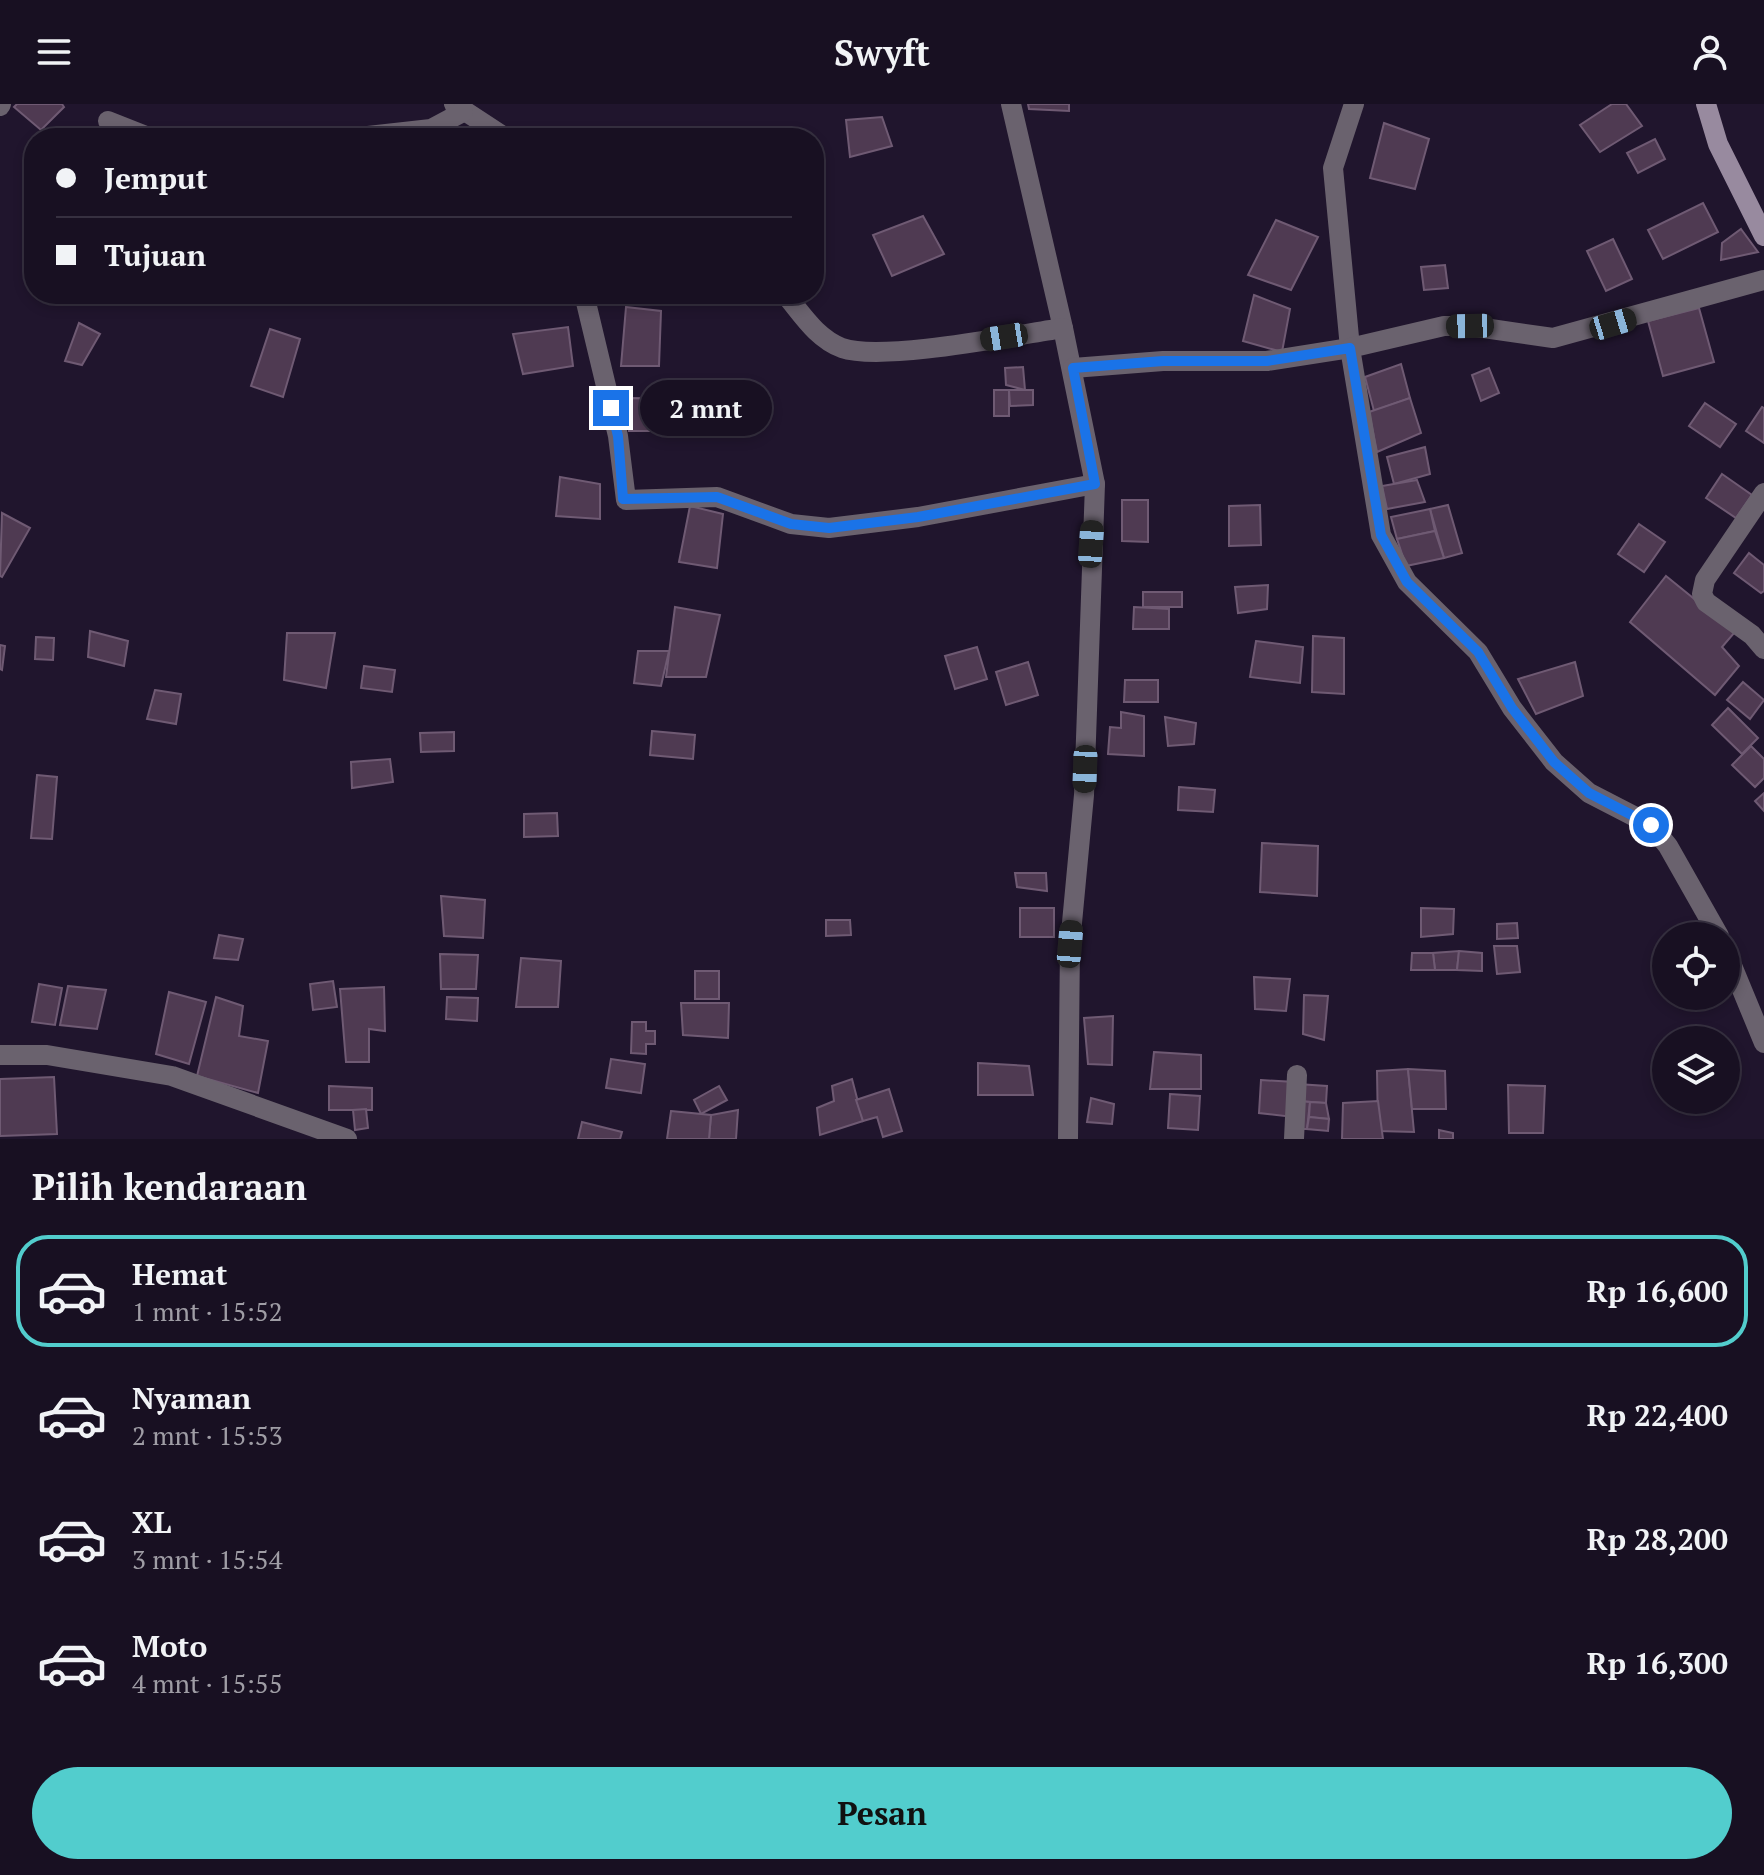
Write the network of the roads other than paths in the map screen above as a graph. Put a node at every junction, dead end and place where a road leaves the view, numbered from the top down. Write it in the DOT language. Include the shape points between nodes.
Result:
graph roads {
  1 [pos="1011,104"];
  2 [pos="1354,104"];
  3 [pos="1706,104"];
  4 [pos="458,108"];
  5 [pos="108,121"];
  6 [pos="126,128"];
  7 [pos="432,128"];
  8 [pos="490,128"];
  9 [pos="1764,236"];
  10 [pos="1764,280"];
  11 [pos="586,304"];
  12 [pos="793,304"];
  13 [pos="1063,328"];
  14 [pos="1350,348"];
  15 [pos="1073,368"];
  16 [pos="1095,484"];
  17 [pos="1764,493"];
  18 [pos="1764,617"];
  19 [pos="1758,642"];
  20 [pos="1711,922"];
  21 [pos="1740,985"];
  22 [pos="1764,1043"];
  23 [pos="0,1055"];
  24 [pos="1297,1075"];
  25 [pos="347,1139"];
  26 [pos="1068,1139"];
  27 [pos="1294,1139"];
  1 -- 13 [label="street"];
  2 -- 14 [label="street" via="1333,168"];
  3 -- 9 [label="main road" via="1718,144"];
  4 -- 7 [label="street"];
  4 -- 8 [label="street"];
  5 -- 6 [label="street"];
  10 -- 14 [label="street" via="1553,338 1444,326"];
  11 -- 16 [label="street" via="618,436 626,500 717,497 791,524 829,528"];
  12 -- 13 [label="street" via="815,332 843,348 879,352"];
  13 -- 15 [label="street"];
  14 -- 15 [label="street" via="1267,361"];
  14 -- 20 [label="street" via="1381,535 1407,582 1478,652 1554,762 1589,793 1651,825"];
  15 -- 16 [label="street"];
  16 -- 26 [label="street" via="1084,795 1070,944"];
  17 -- 19 [label="street" via="1703,587 1706,602"];
  18 -- 19 [label="street"];
  21 -- 22 [label="street"];
  23 -- 25 [label="street" via="47,1055 172,1076"];
  24 -- 27 [label="street"];
}
